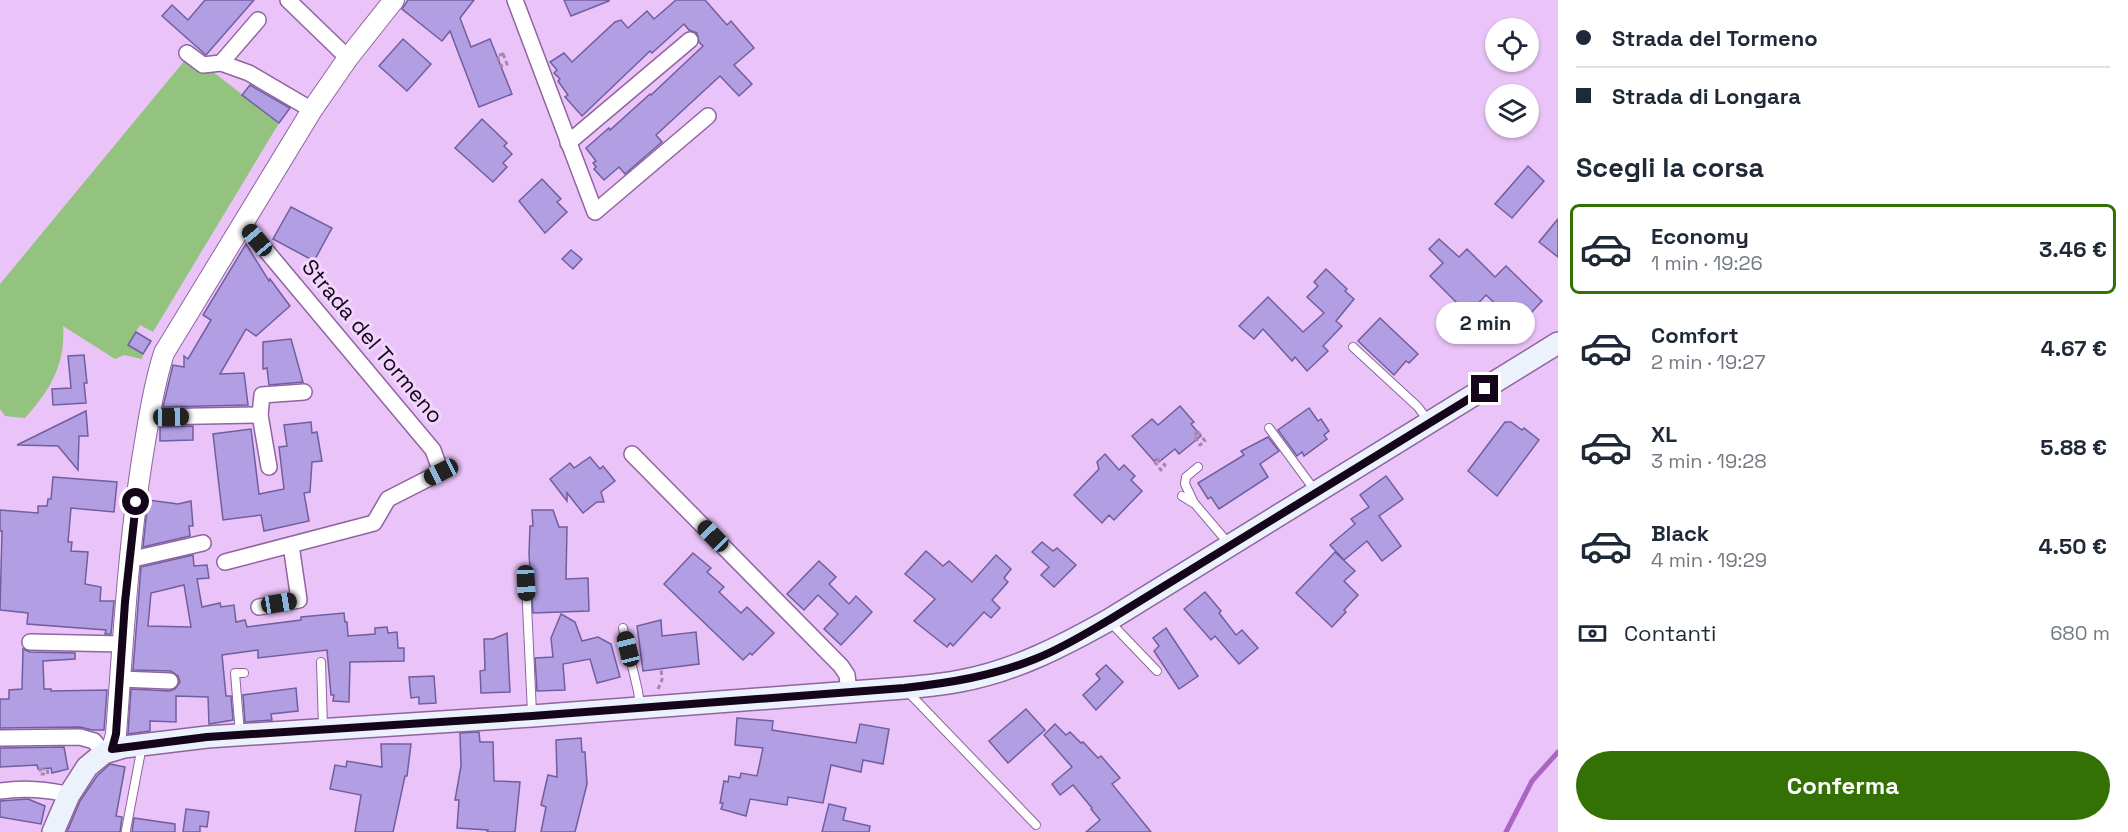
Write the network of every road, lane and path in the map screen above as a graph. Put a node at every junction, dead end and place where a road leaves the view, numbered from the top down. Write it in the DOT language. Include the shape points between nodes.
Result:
graph roads {
  1 [pos="288,0"];
  2 [pos="394,0"];
  3 [pos="515,0"];
  4 [pos="258,20"];
  5 [pos="690,40"];
  6 [pos="187,53"];
  7 [pos="348,58"];
  8 [pos="221,63"];
  9 [pos="312,110"];
  10 [pos="708,116"];
  11 [pos="568,143"];
  12 [pos="243,223"];
  13 [pos="1558,343"];
  14 [pos="1353,347"];
  15 [pos="304,392"];
  16 [pos="260,415"];
  17 [pos="149,417"];
  18 [pos="1430,423"];
  19 [pos="1269,428"];
  20 [pos="632,454"];
  21 [pos="269,467"];
  22 [pos="1198,467"];
  23 [pos="1316,492"];
  24 [pos="1182,496"];
  25 [pos="1195,504"];
  26 [pos="203,543"];
  27 [pos="291,545"];
  28 [pos="1230,546"];
  29 [pos="129,560"];
  30 [pos="225,562"];
  31 [pos="526,583"];
  32 [pos="259,607"];
  33 [pos="1109,620"];
  34 [pos="623,628"];
  35 [pos="30,642"];
  36 [pos="122,644"];
  37 [pos="321,662"];
  38 [pos="661,668"];
  39 [pos="1157,671"];
  40 [pos="244,673"];
  41 [pos="120,679"];
  42 [pos="170,681"];
  43 [pos="904,688"];
  44 [pos="657,689"];
  45 [pos="849,692"];
  46 [pos="640,708"];
  47 [pos="532,716"];
  48 [pos="323,730"];
  49 [pos="240,735"];
  50 [pos="0,738"];
  51 [pos="142,745"];
  52 [pos="108,751"];
  53 [pos="0,791"];
  54 [pos="69,795"];
  55 [pos="1036,825"];
  56 [pos="126,830"];
  57 [pos="53,832"];
  1 -- 7 [label="street"];
  2 -- 7 [label="street"];
  3 -- 11 [label="street"];
  4 -- 8 [label="street"];
  5 -- 11 [label="street"];
  6 -- 8 [label="street" via="203,65"];
  7 -- 9 [label="street"];
  8 -- 9 [label="street" via="249,73"];
  9 -- 12 [label="street"];
  10 -- 11 [label="street" via="595,212"];
  12 -- 17 [label="street" via="164,353"];
  12 -- 27 [label="street, Strada del Tormeno" via="433,450 441,472 388,499 374,523"];
  13 -- 18 [label="main road"];
  14 -- 18 [label="lane"];
  15 -- 16 [label="street" via="262,395"];
  16 -- 17 [label="street"];
  16 -- 21 [label="street"];
  17 -- 29 [label="street"];
  18 -- 23 [label="main road"];
  19 -- 23 [label="lane"];
  20 -- 45 [label="street" via="841,666 847,675"];
  22 -- 25 [label="lane" via="1186,477 1185,484"];
  23 -- 28 [label="main road"];
  24 -- 25 [label="lane"];
  25 -- 28 [label="lane"];
  26 -- 29 [label="street"];
  27 -- 30 [label="street, Strada del Tormeno"];
  27 -- 32 [label="street" via="299,600"];
  28 -- 33 [label="main road"];
  29 -- 36 [label="street"];
  31 -- 47 [label="lane"];
  33 -- 39 [label="lane"];
  33 -- 43 [label="main road" via="1012,668 960,681"];
  34 -- 46 [label="lane"];
  35 -- 36 [label="street"];
  36 -- 41 [label="street"];
  37 -- 48 [label="lane"];
  38 -- 44 [label="path" via="662,680"];
  40 -- 49 [label="lane" via="235,673"];
  41 -- 42 [label="street"];
  41 -- 52 [label="street" via="116,734"];
  43 -- 45 [label="main road"];
  43 -- 55 [label="lane"];
  45 -- 46 [label="main road"];
  46 -- 47 [label="main road"];
  47 -- 48 [label="main road"];
  48 -- 49 [label="main road"];
  49 -- 51 [label="main road"];
  50 -- 52 [label="street" via="80,737"];
  51 -- 52 [label="main road"];
  51 -- 56 [label="lane"];
  52 -- 54 [label="main road" via="87,767"];
  53 -- 54 [label="street"];
  54 -- 57 [label="main road"];
}
